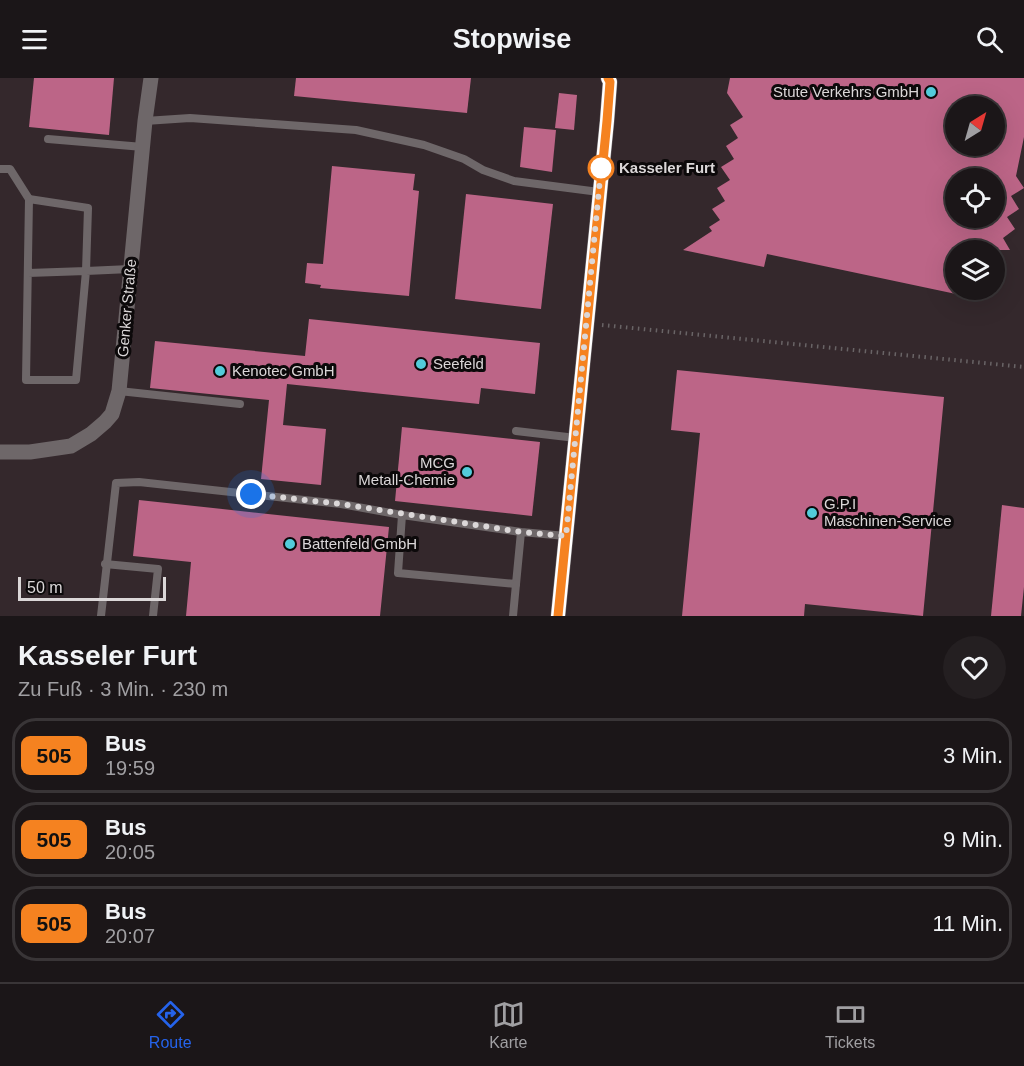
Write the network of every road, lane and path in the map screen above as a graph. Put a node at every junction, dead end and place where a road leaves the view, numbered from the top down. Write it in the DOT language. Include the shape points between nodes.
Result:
graph roads {
  1 [pos="152,78"];
  2 [pos="608,78"];
  3 [pos="145,121"];
  4 [pos="48,139"];
  5 [pos="143,147"];
  6 [pos="0,169"];
  7 [pos="599,192"];
  8 [pos="29,199"];
  9 [pos="130,268"];
  10 [pos="86,271"];
  11 [pos="28,273"];
  12 [pos="587,324"];
  13 [pos="1024,367"];
  14 [pos="119,391"];
  15 [pos="240,404"];
  16 [pos="516,431"];
  17 [pos="576,438"];
  18 [pos="0,452"];
  19 [pos="402,515"];
  20 [pos="521,532"];
  21 [pos="566,536"];
  22 [pos="105,564"];
  23 [pos="516,584"];
  24 [pos="100,616"];
  25 [pos="153,616"];
  26 [pos="513,616"];
  27 [pos="558,616"];
  1 -- 3 [label="street, Genker Straße"];
  2 -- 7 [label="street"];
  3 -- 5 [label="street, Genker Straße"];
  3 -- 7 [label="lane" via="190,117 356,130 424,146 514,181"];
  4 -- 5 [label="lane"];
  5 -- 9 [label="street, Genker Straße"];
  6 -- 8 [label="lane" via="10,169"];
  7 -- 12 [label="street"];
  8 -- 10 [label="lane" via="88,208"];
  8 -- 11 [label="lane"];
  9 -- 10 [label="lane"];
  9 -- 14 [label="street, Genker Straße"];
  10 -- 11 [label="lane"];
  10 -- 11 [label="lane" via="76,380 26,380"];
  12 -- 13 [label="path"];
  12 -- 17 [label="street"];
  14 -- 15 [label="lane"];
  14 -- 18 [label="street, Genker Straße" via="112,414 105,422 70,446"];
  16 -- 17 [label="lane"];
  17 -- 21 [label="street"];
  19 -- 20 [label="lane"];
  19 -- 22 [label="lane" via="341,504 139,482 116,483"];
  19 -- 23 [label="lane" via="398,573"];
  20 -- 21 [label="lane"];
  20 -- 23 [label="lane"];
  21 -- 27 [label="street"];
  22 -- 24 [label="lane"];
  22 -- 25 [label="lane" via="158,569"];
  23 -- 26 [label="lane"];
}
